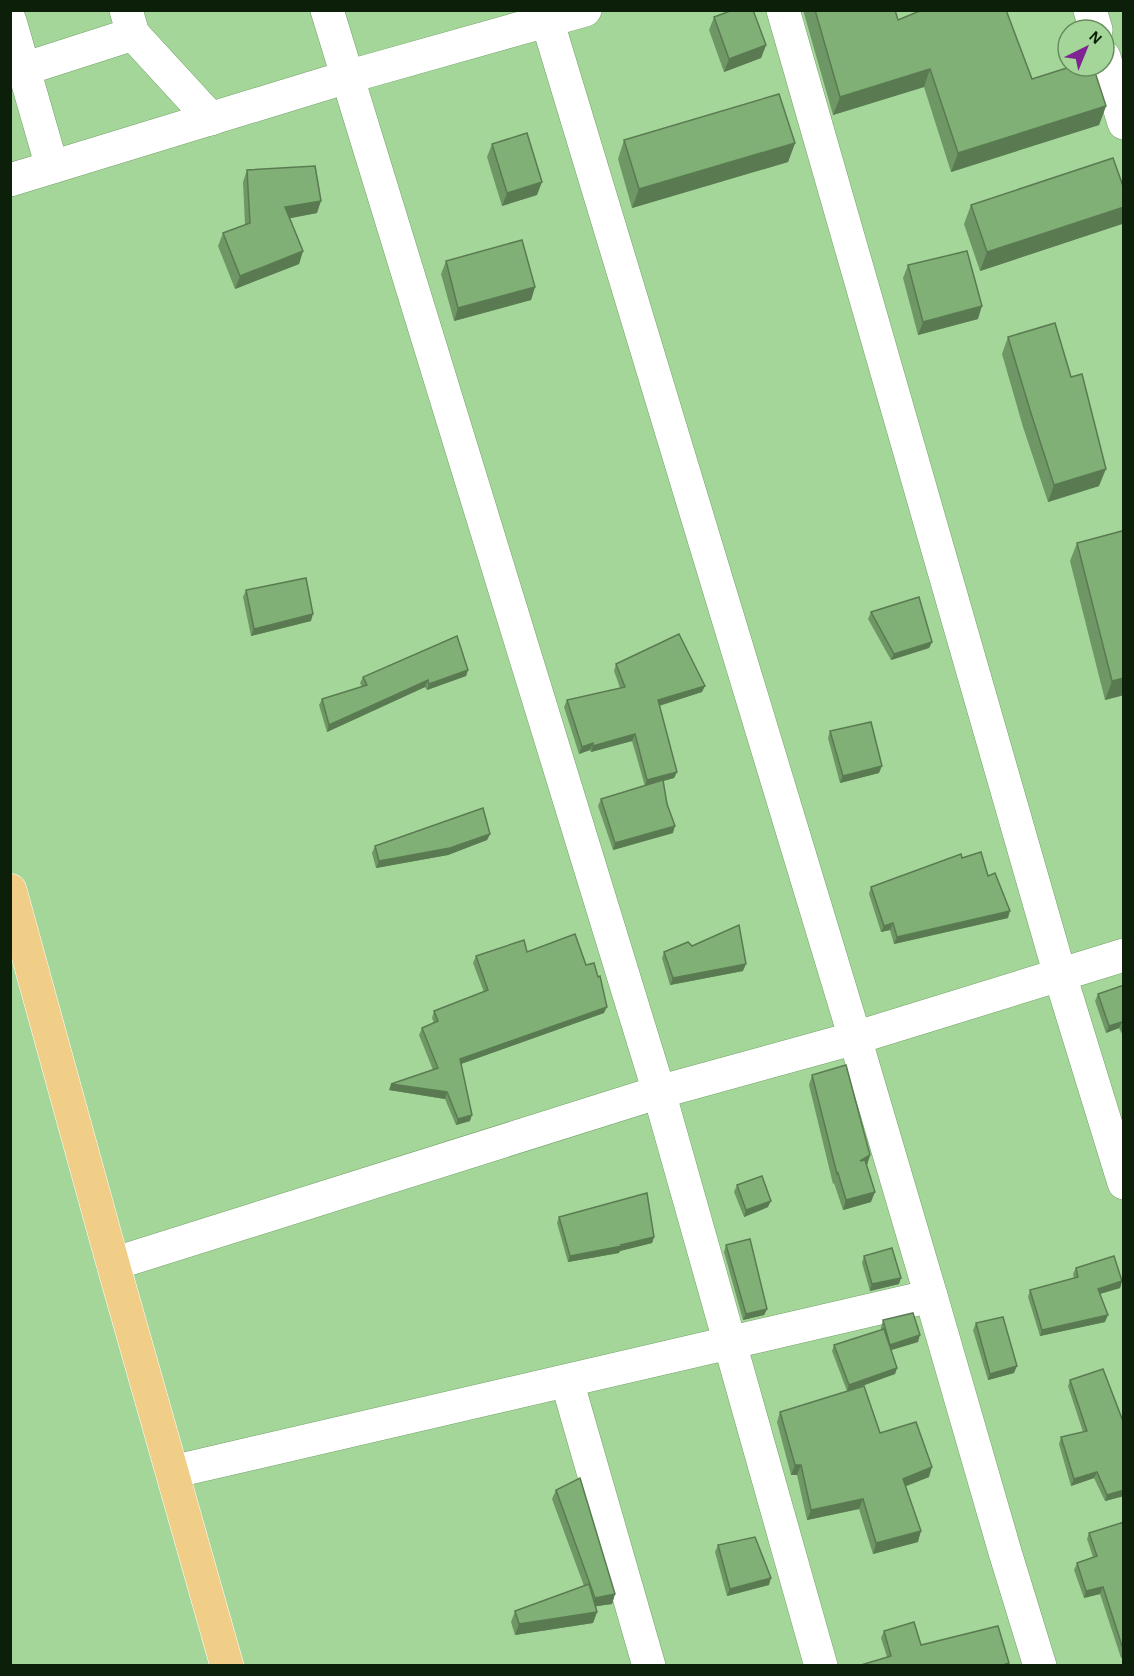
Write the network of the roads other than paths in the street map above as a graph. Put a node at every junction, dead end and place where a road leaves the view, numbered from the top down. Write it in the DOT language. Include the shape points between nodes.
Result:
graph roads {
  1 [pos="327,10"];
  2 [pos="585,10"];
  3 [pos="783,10"];
  4 [pos="546,16"];
  5 [pos="10,21"];
  6 [pos="130,22"];
  7 [pos="24,69"];
  8 [pos="347,77"];
  9 [pos="1110,78"];
  10 [pos="211,119"];
  11 [pos="1124,123"];
  12 [pos="52,167"];
  13 [pos="10,180"];
  14 [pos="10,890"];
  15 [pos="1124,956"];
  16 [pos="1060,975"];
  17 [pos="855,1038"];
  18 [pos="659,1092"];
  19 [pos="1123,1182"];
  20 [pos="113,1264"];
  21 [pos="932,1296"];
  22 [pos="730,1343"];
  23 [pos="567,1381"];
  24 [pos="172,1472"];
  25 [pos="227,1665"];
  26 [pos="649,1665"];
  27 [pos="821,1665"];
  28 [pos="1040,1665"];
  1 -- 8 [label="street"];
  2 -- 4 [label="street"];
  3 -- 16 [label="street"];
  4 -- 8 [label="street"];
  4 -- 17 [label="street"];
  5 -- 7 [label="street"];
  6 -- 7 [label="street"];
  6 -- 10 [label="street"];
  7 -- 12 [label="street"];
  8 -- 10 [label="street"];
  8 -- 18 [label="street"];
  9 -- 11 [label="street"];
  10 -- 12 [label="street"];
  12 -- 13 [label="street"];
  14 -- 20 [label="main road"];
  15 -- 16 [label="street"];
  16 -- 17 [label="street"];
  16 -- 19 [label="street"];
  17 -- 18 [label="street"];
  17 -- 21 [label="street"];
  18 -- 20 [label="street"];
  18 -- 22 [label="street"];
  20 -- 24 [label="main road"];
  21 -- 22 [label="street"];
  21 -- 28 [label="street"];
  22 -- 23 [label="street"];
  22 -- 27 [label="street"];
  23 -- 24 [label="street"];
  23 -- 26 [label="street"];
  24 -- 25 [label="main road"];
}
